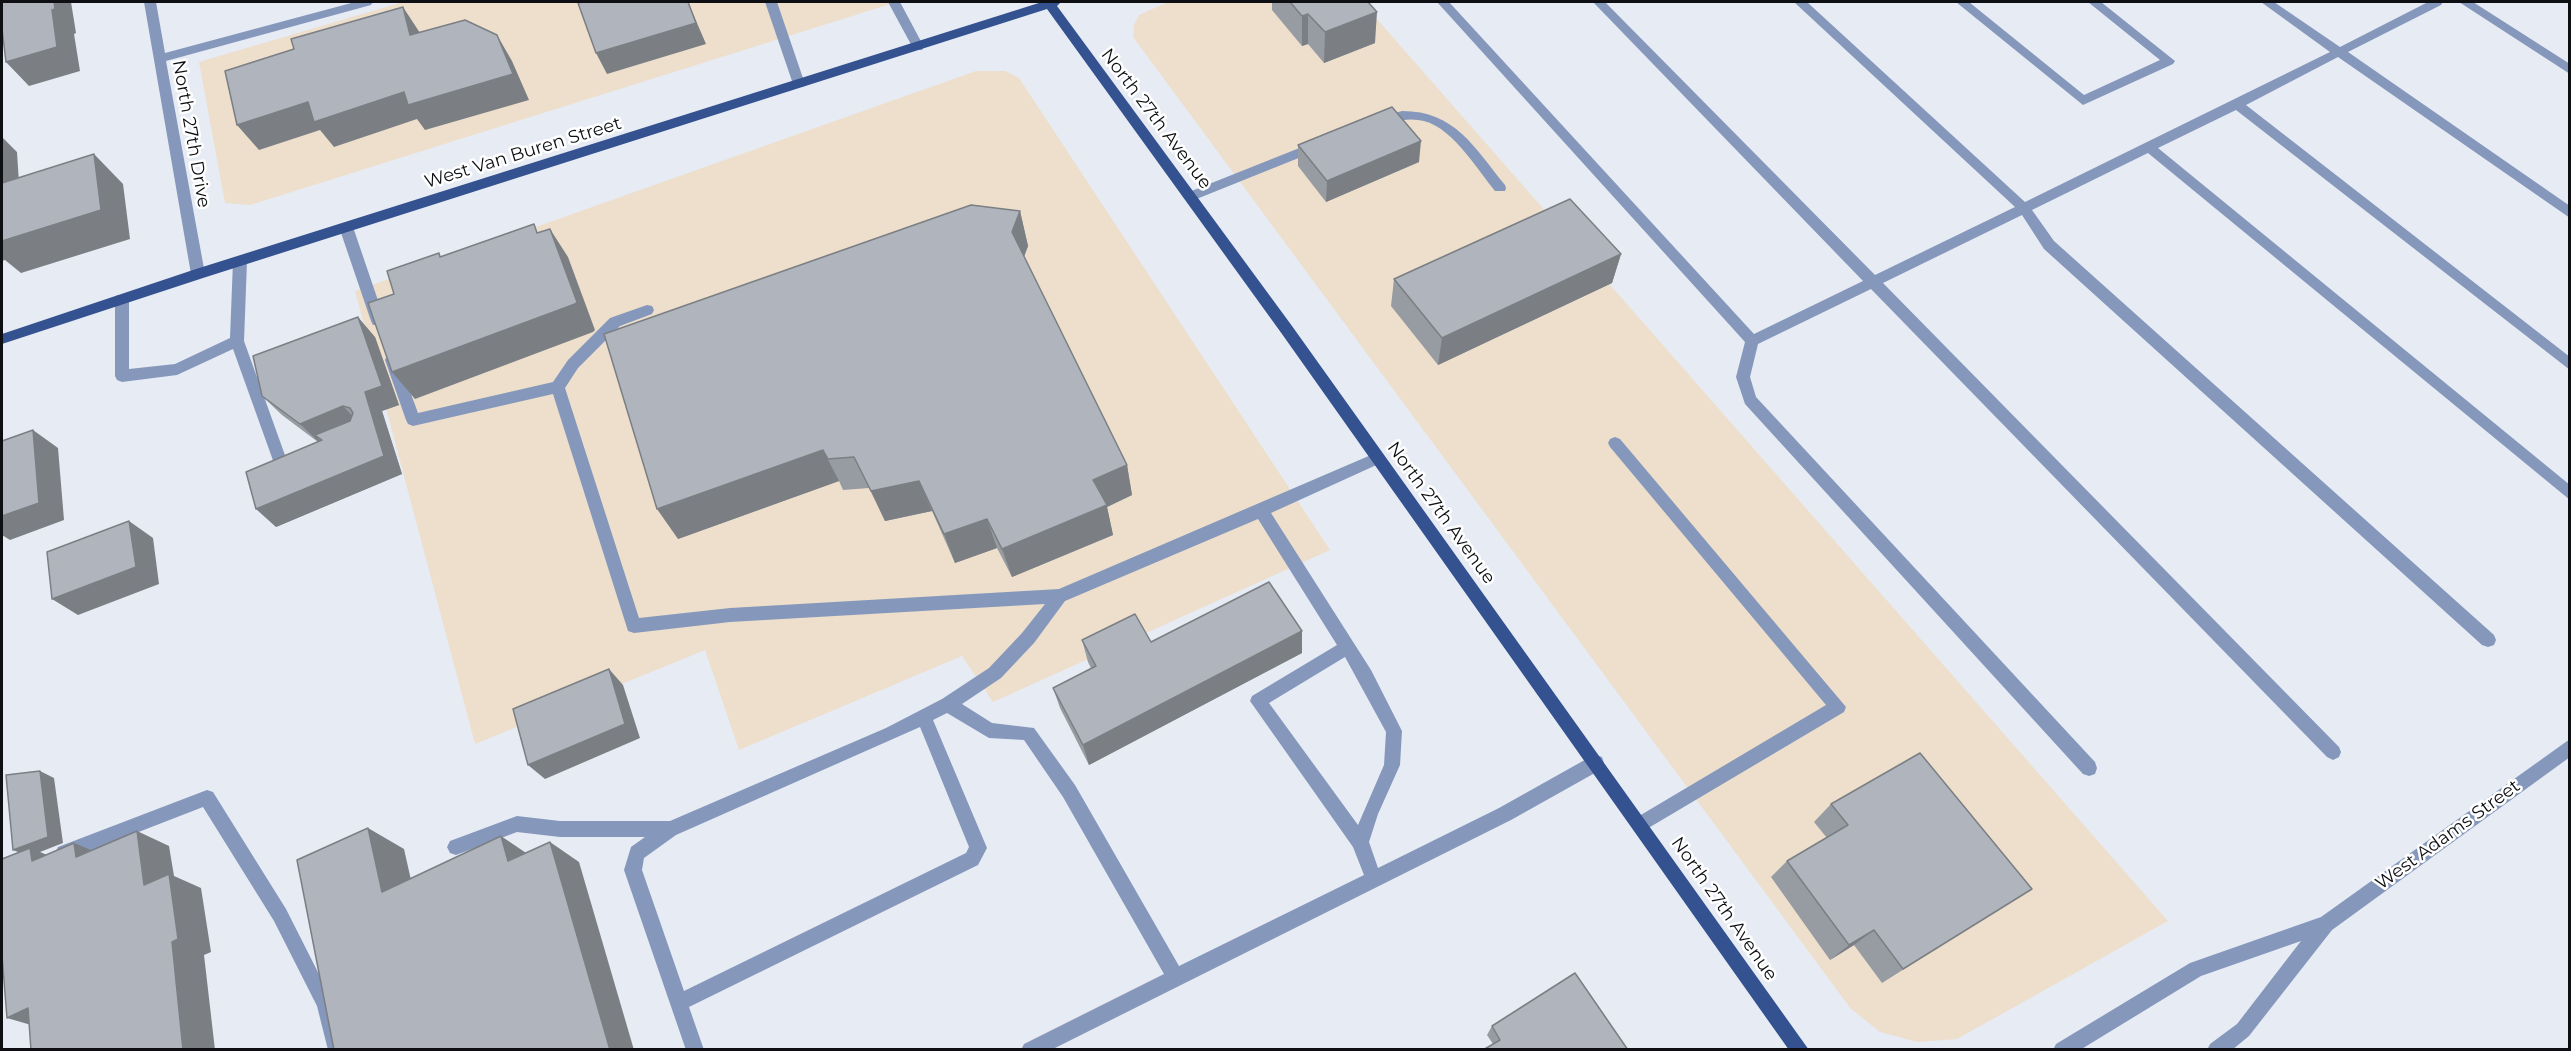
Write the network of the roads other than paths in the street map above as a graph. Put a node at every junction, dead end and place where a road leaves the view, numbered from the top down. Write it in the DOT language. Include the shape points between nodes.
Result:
graph roads {
  1 [pos="150,2"];
  2 [pos="367,2"];
  3 [pos="771,2"];
  4 [pos="894,2"];
  5 [pos="1051,2"];
  6 [pos="1443,2"];
  7 [pos="1599,2"];
  8 [pos="1800,2"];
  9 [pos="1962,2"];
  10 [pos="2094,2"];
  11 [pos="2267,2"];
  12 [pos="2438,2"];
  13 [pos="2465,2"];
  14 [pos="918,47"];
  15 [pos="2338,52"];
  16 [pos="159,59"];
  17 [pos="2570,70"];
  18 [pos="799,84"];
  19 [pos="2237,104"];
  20 [pos="1371,124"];
  21 [pos="1328,141"];
  22 [pos="2149,147"];
  23 [pos="1500,188"];
  24 [pos="1190,197"];
  25 [pos="2024,208"];
  26 [pos="2570,213"];
  27 [pos="346,227"];
  28 [pos="240,261"];
  29 [pos="198,274"];
  30 [pos="1872,282"];
  31 [pos="122,299"];
  32 [pos="647,310"];
  33 [pos="2,339"];
  34 [pos="237,341"];
  35 [pos="1752,341"];
  36 [pos="2570,365"];
  37 [pos="558,387"];
  38 [pos="1615,443"];
  39 [pos="302,458"];
  40 [pos="1378,458"];
  41 [pos="2570,494"];
  42 [pos="1261,511"];
  43 [pos="1060,597"];
  44 [pos="2488,640"];
  45 [pos="1348,647"];
  46 [pos="948,704"];
  47 [pos="924,717"];
  48 [pos="2570,747"];
  49 [pos="2333,752"];
  50 [pos="1596,763"];
  51 [pos="2089,768"];
  52 [pos="1640,825"];
  53 [pos="670,829"];
  54 [pos="1360,842"];
  55 [pos="456,847"];
  56 [pos="44,860"];
  57 [pos="1374,880"];
  58 [pos="2326,924"];
  59 [pos="1176,978"];
  60 [pos="679,1003"];
  61 [pos="338,1050"];
  62 [pos="695,1050"];
  63 [pos="1030,1050"];
  64 [pos="1800,1050"];
  65 [pos="2062,1050"];
  66 [pos="2216,1050"];
  1 -- 16 [label="street, North 27th Drive"];
  2 -- 16 [label="street"];
  3 -- 18 [label="street"];
  4 -- 14 [label="street"];
  5 -- 14 [label="main road, West Van Buren Street"];
  5 -- 24 [label="main road, North 27th Avenue" via="1085,55"];
  6 -- 35 [label="street"];
  7 -- 30 [label="street"];
  8 -- 25 [label="street"];
  9 -- 10 [label="street" via="2083,101 2169,61"];
  11 -- 15 [label="street"];
  12 -- 15 [label="street"];
  13 -- 17 [label="street"];
  14 -- 18 [label="main road, West Van Buren Street"];
  15 -- 19 [label="street"];
  15 -- 26 [label="street"];
  16 -- 29 [label="street, North 27th Drive"];
  18 -- 27 [label="main road, West Van Buren Street"];
  19 -- 22 [label="street"];
  19 -- 36 [label="street"];
  20 -- 23 [label="street" via="1410,112 1430,115 1447,125"];
  21 -- 24 [label="street"];
  22 -- 25 [label="street"];
  22 -- 41 [label="street"];
  24 -- 40 [label="main road, North 27th Avenue"];
  25 -- 30 [label="street"];
  25 -- 44 [label="street" via="2049,245"];
  27 -- 28 [label="main road, West Van Buren Street"];
  27 -- 37 [label="street" via="412,420"];
  28 -- 29 [label="main road, West Van Buren Street"];
  28 -- 34 [label="street"];
  29 -- 31 [label="main road, West Van Buren Street"];
  30 -- 35 [label="street"];
  30 -- 49 [label="street"];
  31 -- 33 [label="main road, West Van Buren Street"];
  31 -- 34 [label="street" via="122,376 177,369"];
  32 -- 37 [label="street" via="615,321 573,364"];
  34 -- 39 [label="street" via="282,466"];
  35 -- 51 [label="street" via="1743,377 1750,400"];
  37 -- 43 [label="street" via="634,626 730,615"];
  38 -- 52 [label="street" via="1838,706"];
  40 -- 42 [label="street"];
  40 -- 50 [label="main road, North 27th Avenue"];
  42 -- 43 [label="street"];
  42 -- 45 [label="street"];
  43 -- 46 [label="street" via="995,673"];
  45 -- 54 [label="street" via="1394,731 1392,765"];
  45 -- 54 [label="street" via="1258,701"];
  46 -- 47 [label="street"];
  46 -- 59 [label="street" via="989,730 1028,733 1069,791"];
  47 -- 53 [label="street"];
  47 -- 60 [label="street" via="978,848 972,859"];
  48 -- 58 [label="street, West Adams Street"];
  50 -- 52 [label="main road, North 27th Avenue"];
  50 -- 57 [label="street"];
  52 -- 64 [label="main road, North 27th Avenue"];
  53 -- 55 [label="street" via="560,829 517,824"];
  53 -- 60 [label="street" via="637,853 633,870"];
  54 -- 57 [label="street"];
  56 -- 61 [label="street" via="207,798 280,915 325,1004"];
  57 -- 59 [label="street"];
  58 -- 65 [label="street, West Adams Street" via="2196,969"];
  58 -- 66 [label="street, West Adams Street" via="2243,1030"];
  59 -- 63 [label="street"];
  60 -- 62 [label="street"];
}
